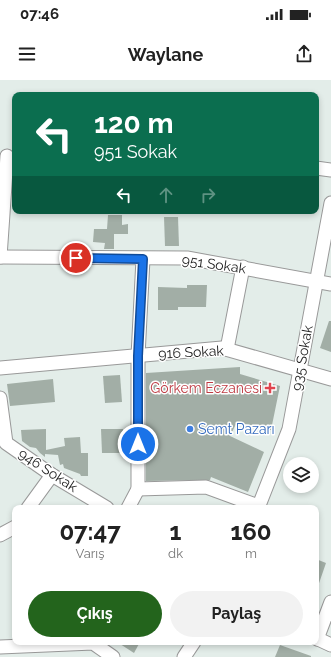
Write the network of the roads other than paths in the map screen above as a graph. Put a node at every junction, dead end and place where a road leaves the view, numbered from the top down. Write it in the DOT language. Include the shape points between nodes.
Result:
graph roads {
  1 [pos="7,156"];
  2 [pos="319,168"];
  3 [pos="331,170"];
  4 [pos="331,203"];
  5 [pos="0,257"];
  6 [pos="143,259"];
  7 [pos="243,267"];
  8 [pos="316,280"];
  9 [pos="331,284"];
  10 [pos="227,349"];
  11 [pos="138,356"];
  12 [pos="0,368"];
  13 [pos="300,369"];
  14 [pos="331,379"];
  15 [pos="0,398"];
  16 [pos="52,475"];
  17 [pos="138,489"];
  18 [pos="30,505"];
  19 [pos="102,505"];
  20 [pos="130,505"];
  21 [pos="253,505"];
  22 [pos="259,505"];
  23 [pos="12,529"];
  24 [pos="0,535"];
  25 [pos="331,602"];
  26 [pos="319,634"];
  27 [pos="319,640"];
  28 [pos="40,645"];
  29 [pos="96,645"];
  30 [pos="192,645"];
  31 [pos="331,645"];
  32 [pos="0,648"];
  33 [pos="113,657"];
  34 [pos="184,657"];
  1 -- 5 [label="street"];
  2 -- 3 [label="street"];
  4 -- 8 [label="street, 935 Sokak"];
  5 -- 6 [label="street, 951 Sokak"];
  6 -- 7 [label="street, 951 Sokak" via="186,258"];
  6 -- 11 [label="street"];
  7 -- 8 [label="street, 951 Sokak"];
  7 -- 10 [label="street"];
  8 -- 9 [label="street, 951 Sokak"];
  8 -- 13 [label="street, 935 Sokak"];
  10 -- 11 [label="street, 916 Sokak"];
  10 -- 13 [label="street, 916 Sokak"];
  11 -- 12 [label="street, 916 Sokak"];
  11 -- 17 [label="street"];
  13 -- 14 [label="street, 916 Sokak"];
  13 -- 22 [label="street, 935 Sokak" via="289,429"];
  15 -- 16 [label="street, 946 Sokak" via="6,443"];
  16 -- 18 [label="street"];
  16 -- 19 [label="street, 946 Sokak"];
  17 -- 20 [label="street"];
  17 -- 21 [label="street" via="206,487"];
  23 -- 24 [label="street"];
  25 -- 26 [label="street"];
  27 -- 31 [label="street"];
  28 -- 32 [label="street"];
  29 -- 33 [label="street"];
  30 -- 34 [label="street"];
}
